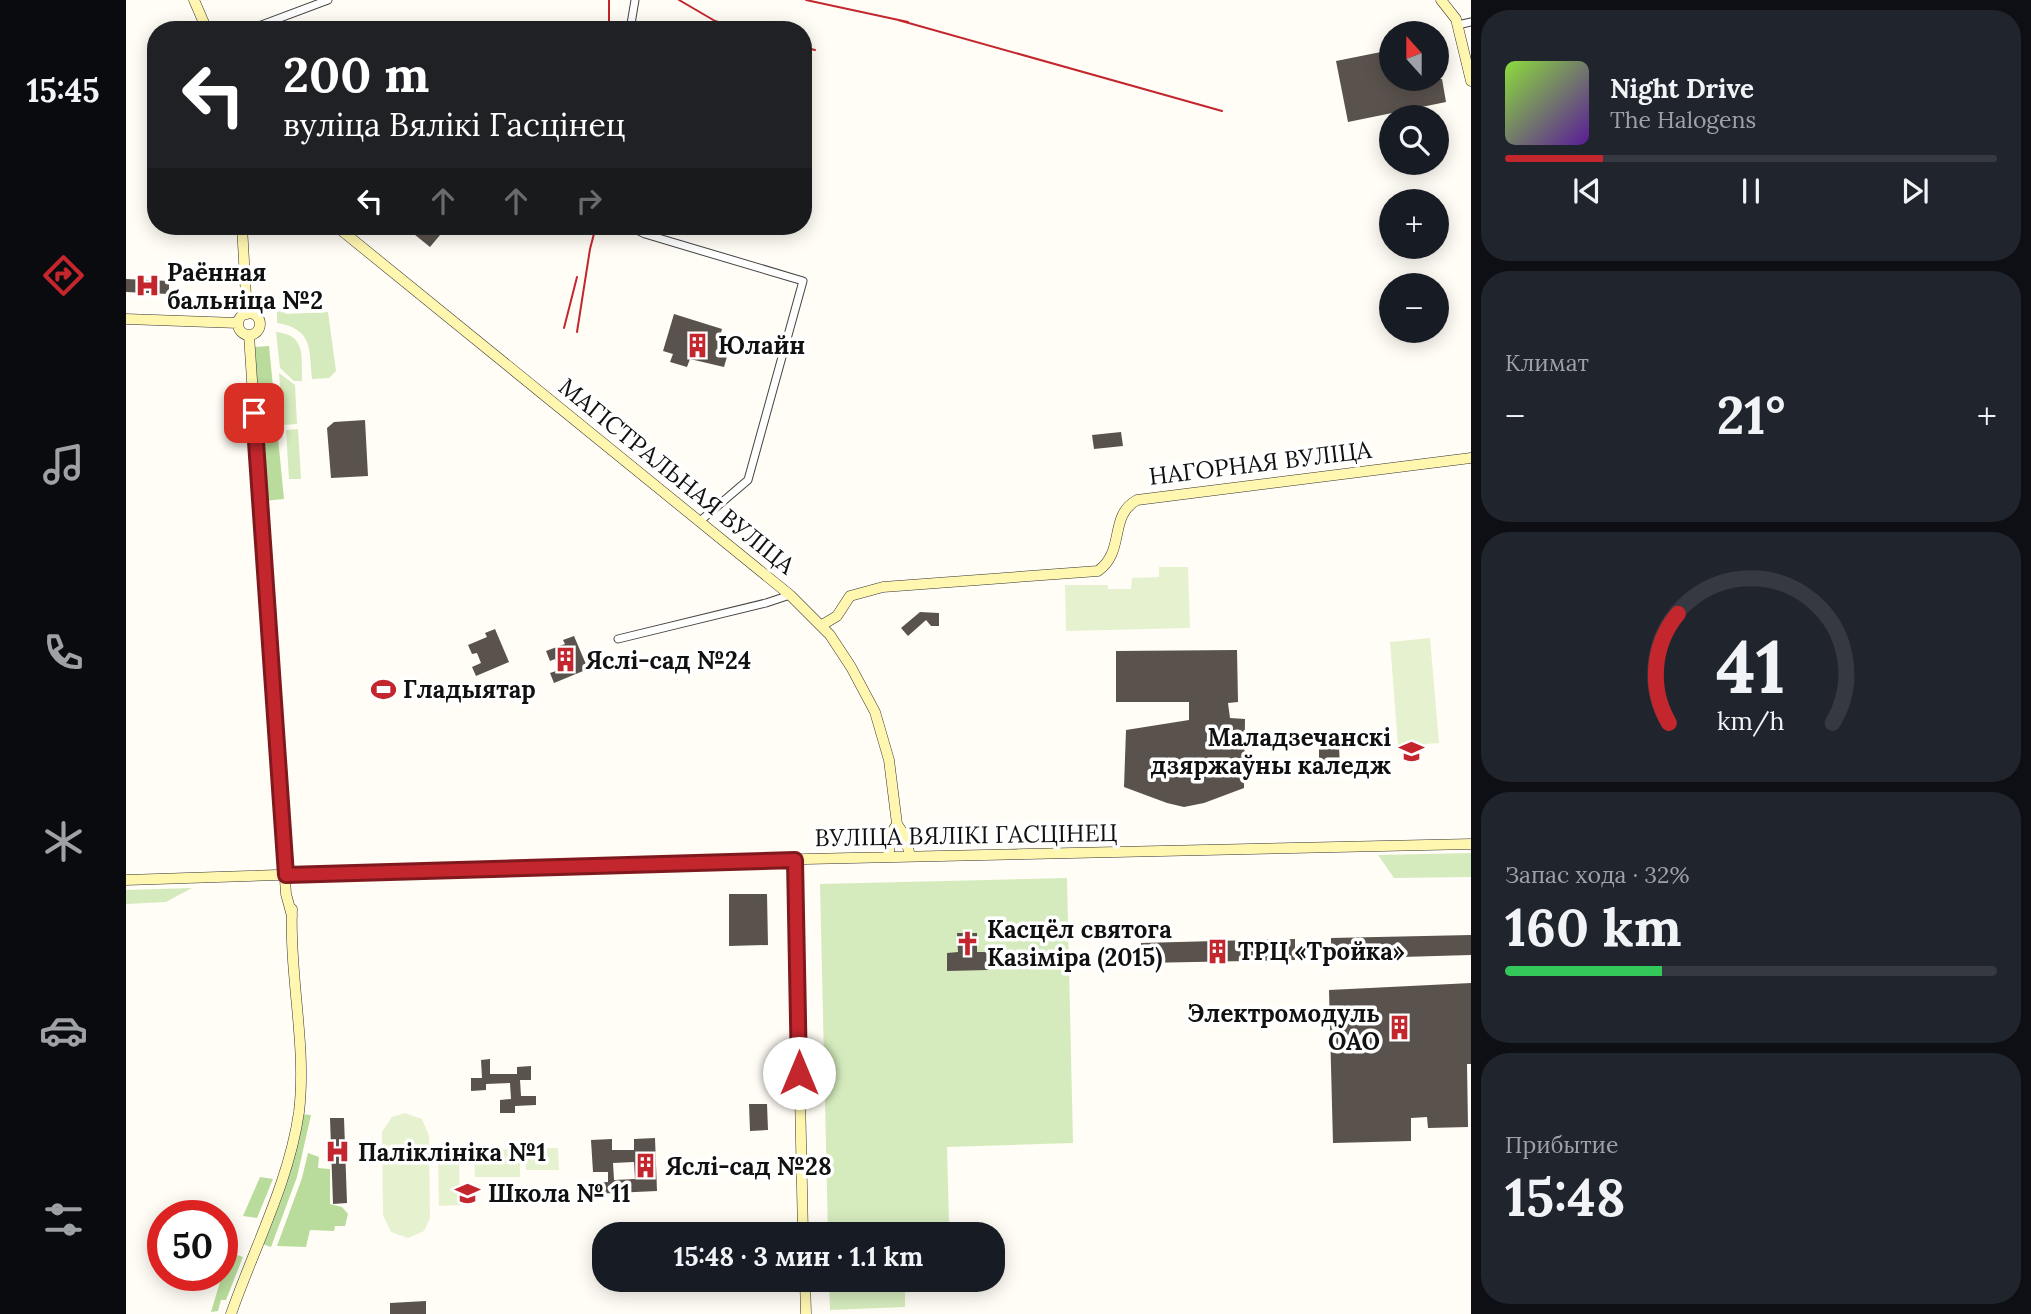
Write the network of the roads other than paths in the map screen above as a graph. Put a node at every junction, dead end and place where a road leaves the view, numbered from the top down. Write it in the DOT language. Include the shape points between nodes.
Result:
graph roads {
  1 [pos="194,0"];
  2 [pos="328,0"];
  3 [pos="635,0"];
  4 [pos="1441,0"];
  5 [pos="204,21"];
  6 [pos="272,21"];
  7 [pos="632,21"];
  8 [pos="1471,22"];
  9 [pos="1458,25"];
  10 [pos="1471,81"];
  11 [pos="243,235"];
  12 [pos="347,235"];
  13 [pos="649,235"];
  14 [pos="247,314"];
  15 [pos="126,319"];
  16 [pos="238,323"];
  17 [pos="249,335"];
  18 [pos="1471,458"];
  19 [pos="700,521"];
  20 [pos="790,595"];
  21 [pos="822,625"];
  22 [pos="618,639"];
  23 [pos="897,824"];
  24 [pos="1471,844"];
  25 [pos="910,856"];
  26 [pos="888,857"];
  27 [pos="795,860"];
  28 [pos="286,875"];
  29 [pos="126,880"];
  30 [pos="803,1222"];
  31 [pos="806,1292"];
  32 [pos="231,1314"];
  33 [pos="807,1314"];
  1 -- 5 [label="main road"];
  2 -- 6 [label="street"];
  3 -- 7 [label="street"];
  4 -- 9 [label="main road"];
  8 -- 9 [label="street"];
  9 -- 10 [label="main road"];
  11 -- 14 [label="main road"];
  12 -- 19 [label="main road, МАГІСТРАЛЬНАЯ ВУЛІЦА"];
  13 -- 19 [label="street" via="803,281 748,480"];
  14 -- 16 [label="main road"];
  14 -- 17 [label="main road" via="256,316 260,325"];
  15 -- 16 [label="main road"];
  16 -- 17 [label="main road" via="241,332"];
  17 -- 28 [label="main road"];
  18 -- 21 [label="main road, НАГОРНАЯ ВУЛІЦА" via="1137,500 1124,511 1114,554 1098,571 883,587 850,596 837,616"];
  19 -- 20 [label="main road, МАГІСТРАЛЬНАЯ ВУЛІЦА"];
  20 -- 21 [label="main road, МАГІСТРАЛЬНАЯ ВУЛІЦА"];
  20 -- 22 [label="street"];
  21 -- 23 [label="main road, МАГІСТРАЛЬНАЯ ВУЛІЦА" via="875,712 886,743"];
  23 -- 25 [label="main road"];
  23 -- 26 [label="main road" via="889,836"];
  24 -- 25 [label="main road, ВУЛІЦА ВЯЛІКІ ГАСЦІНЕЦ"];
  25 -- 26 [label="main road, ВУЛІЦА ВЯЛІКІ ГАСЦІНЕЦ"];
  26 -- 27 [label="main road, ВУЛІЦА ВЯЛІКІ ГАСЦІНЕЦ"];
  27 -- 28 [label="main road, ВУЛІЦА ВЯЛІКІ ГАСЦІНЕЦ"];
  27 -- 30 [label="main road"];
  28 -- 29 [label="main road, ВУЛІЦА ВЯЛІКІ ГАСЦІНЕЦ"];
  28 -- 32 [label="main road" via="292,916 299,1112 282,1179"];
  31 -- 33 [label="main road"];
}
